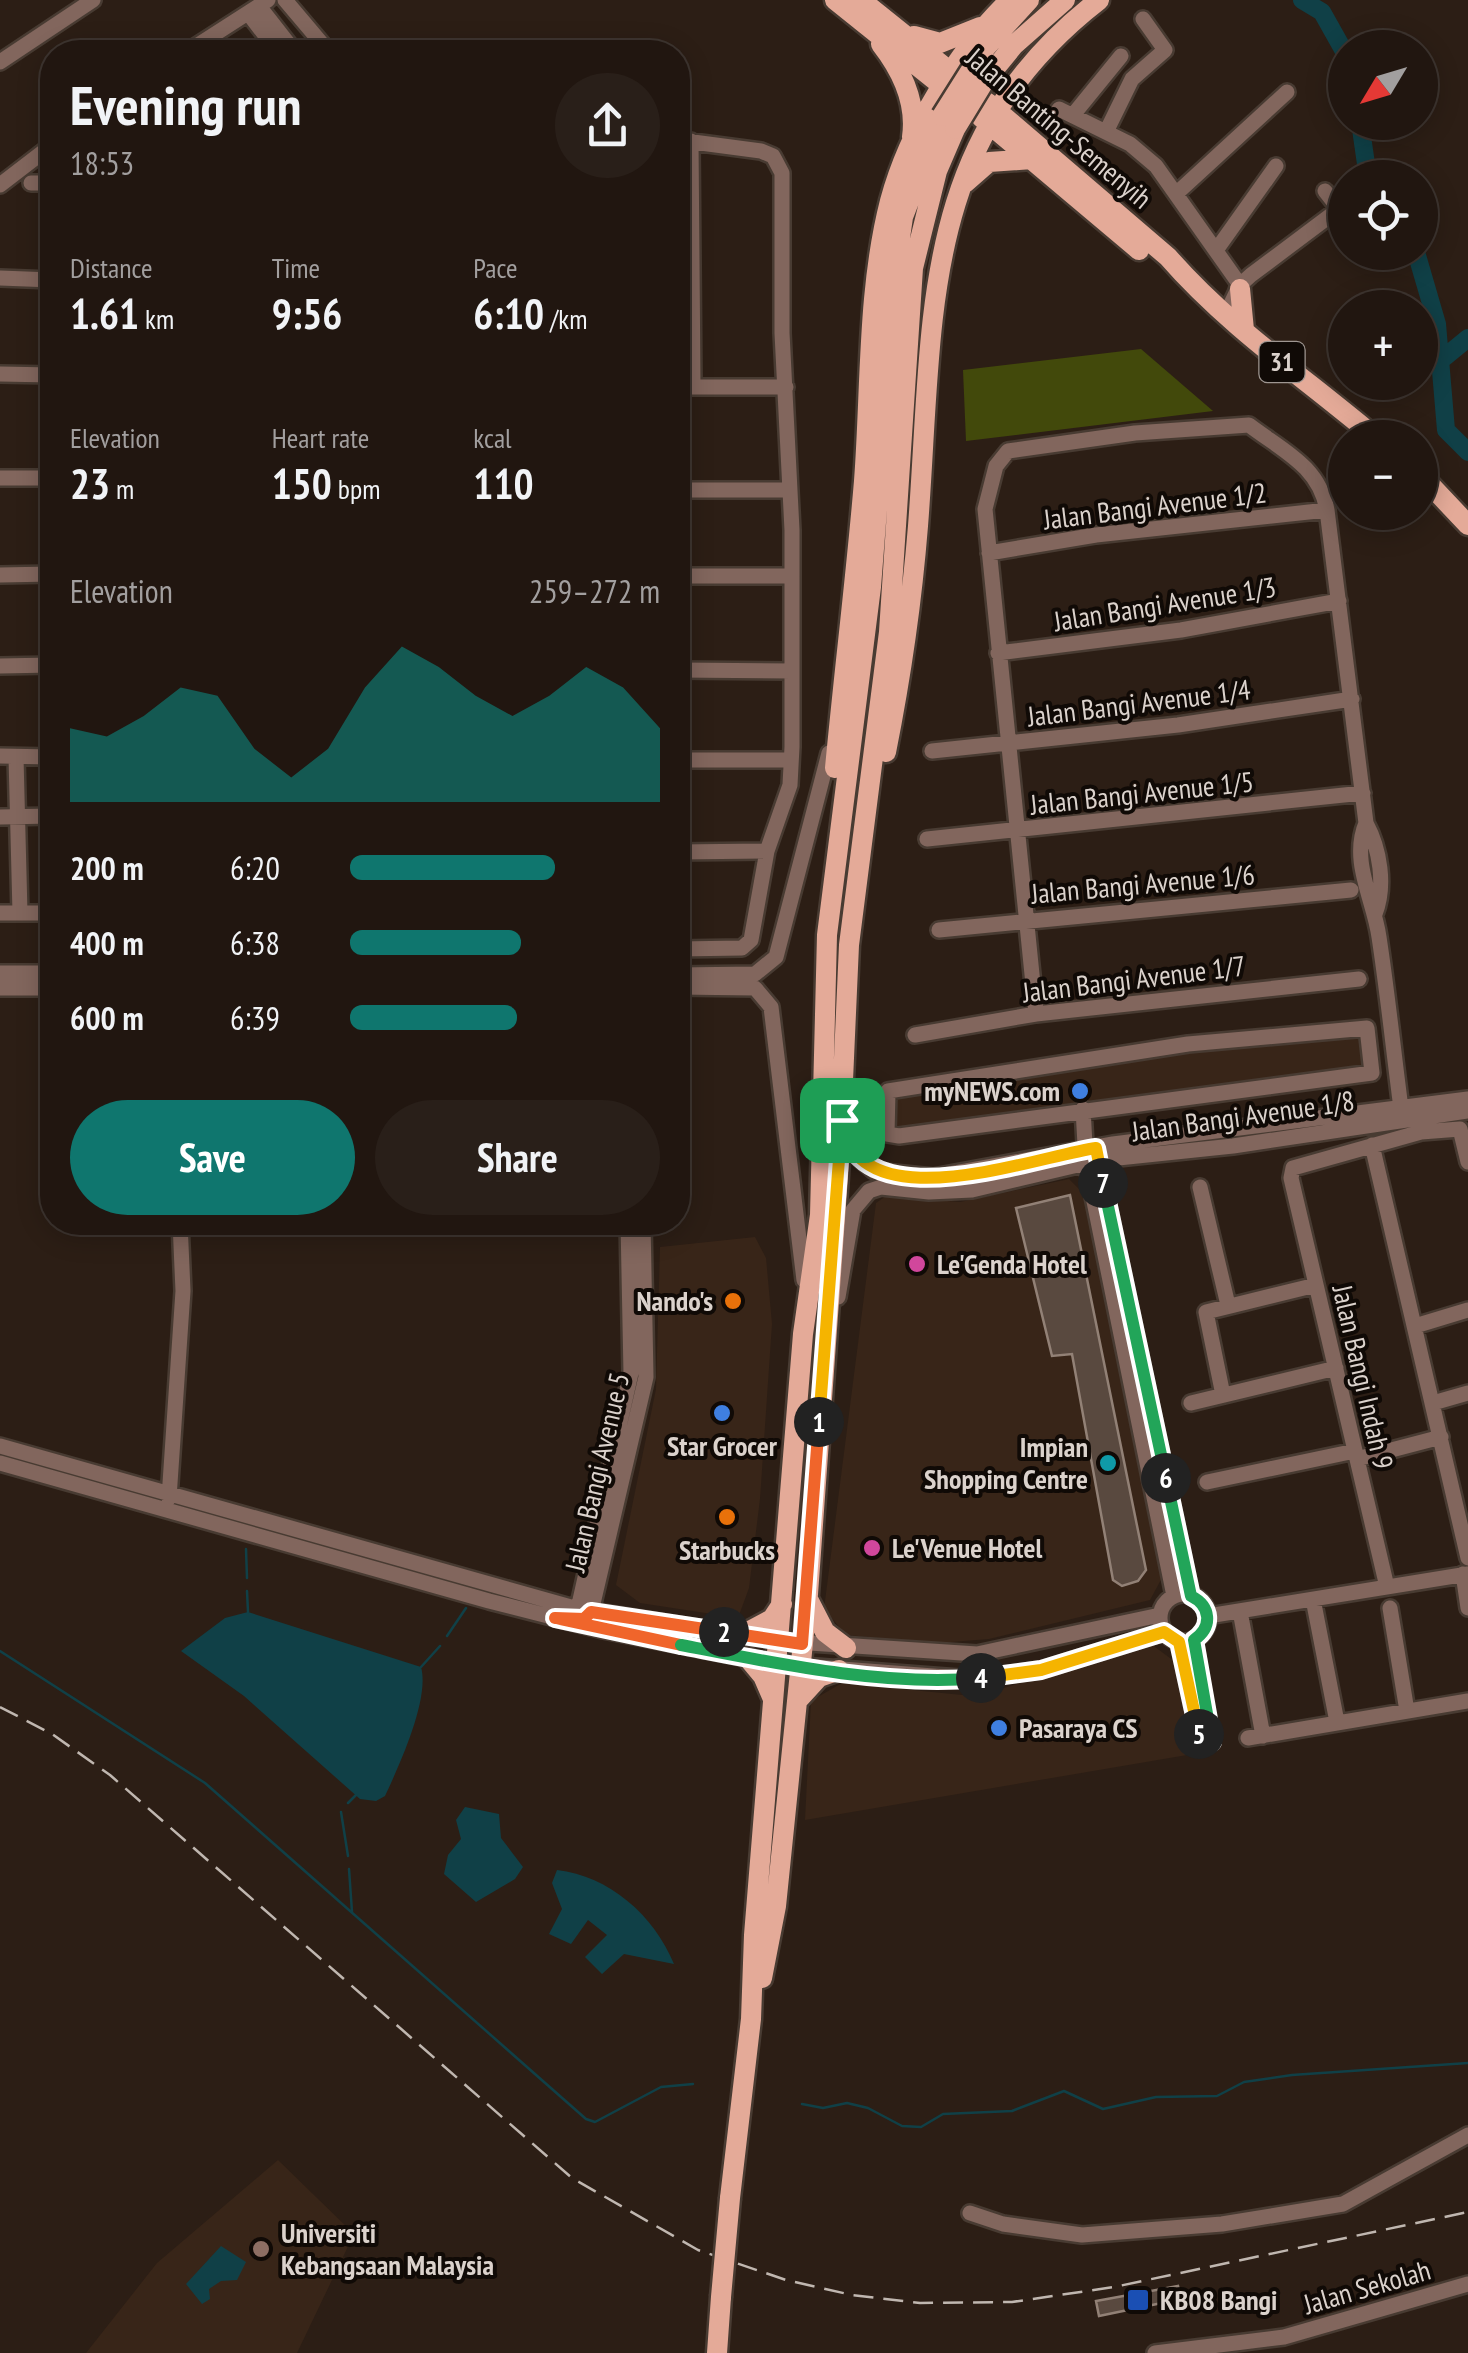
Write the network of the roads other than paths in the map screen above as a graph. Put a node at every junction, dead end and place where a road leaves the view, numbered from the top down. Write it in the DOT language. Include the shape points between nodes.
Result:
graph roads {
  1 [pos="93,0"];
  2 [pos="285,0"];
  3 [pos="834,0"];
  4 [pos="1010,0"];
  5 [pos="1065,0"];
  6 [pos="1099,0"];
  7 [pos="258,6"];
  8 [pos="1038,6"];
  9 [pos="858,9"];
  10 [pos="992,17"];
  11 [pos="1143,18"];
  12 [pos="886,21"];
  13 [pos="206,40"];
  14 [pos="273,40"];
  15 [pos="285,40"];
  16 [pos="318,40"];
  17 [pos="1121,56"];
  18 [pos="0,62"];
  19 [pos="1022,77"];
  20 [pos="963,78"];
  21 [pos="1287,92"];
  22 [pos="993,117"];
  23 [pos="949,122"];
  24 [pos="1106,130"];
  25 [pos="690,141"];
  26 [pos="1032,149"];
  27 [pos="40,154"];
  28 [pos="909,154"];
  29 [pos="1276,166"];
  30 [pos="31,183"];
  31 [pos="40,183"];
  32 [pos="0,186"];
  33 [pos="1325,191"];
  34 [pos="957,192"];
  35 [pos="1178,192"];
  36 [pos="1328,195"];
  37 [pos="1328,225"];
  38 [pos="1216,249"];
  39 [pos="0,278"];
  40 [pos="40,280"];
  41 [pos="1240,285"];
  42 [pos="1220,308"];
  43 [pos="1244,330"];
  44 [pos="0,374"];
  45 [pos="40,375"];
  46 [pos="690,387"];
  47 [pos="786,387"];
  48 [pos="1354,420"];
  49 [pos="0,478"];
  50 [pos="40,478"];
  51 [pos="690,490"];
  52 [pos="790,490"];
  53 [pos="1438,493"];
  54 [pos="1327,510"];
  55 [pos="1468,525"];
  56 [pos="989,553"];
  57 [pos="40,574"];
  58 [pos="0,575"];
  59 [pos="690,576"];
  60 [pos="792,576"];
  61 [pos="1339,601"];
  62 [pos="998,653"];
  63 [pos="40,665"];
  64 [pos="0,666"];
  65 [pos="690,670"];
  66 [pos="792,671"];
  67 [pos="842,691"];
  68 [pos="1352,699"];
  69 [pos="1008,744"];
  70 [pos="932,751"];
  71 [pos="8,757"];
  72 [pos="40,757"];
  73 [pos="690,760"];
  74 [pos="791,760"];
  75 [pos="1363,794"];
  76 [pos="0,816"];
  77 [pos="18,816"];
  78 [pos="40,816"];
  79 [pos="1017,832"];
  80 [pos="926,840"];
  81 [pos="767,851"];
  82 [pos="690,852"];
  83 [pos="1351,890"];
  84 [pos="20,913"];
  85 [pos="40,913"];
  86 [pos="0,914"];
  87 [pos="1026,920"];
  88 [pos="940,930"];
  89 [pos="827,935"];
  90 [pos="849,945"];
  91 [pos="690,950"];
  92 [pos="40,972"];
  93 [pos="0,973"];
  94 [pos="690,974"];
  95 [pos="1359,979"];
  96 [pos="690,987"];
  97 [pos="0,988"];
  98 [pos="40,988"];
  99 [pos="1036,1014"];
  100 [pos="915,1035"];
  101 [pos="1468,1099"];
  102 [pos="1082,1109"];
  103 [pos="1468,1111"];
  104 [pos="1402,1114"];
  105 [pos="842,1120"];
  106 [pos="1372,1145"];
  107 [pos="1091,1152"];
  108 [pos="1468,1162"];
  109 [pos="1200,1187"];
  110 [pos="180,1235"];
  111 [pos="628,1235"];
  112 [pos="643,1235"];
  113 [pos="1316,1285"];
  114 [pos="1228,1305"];
  115 [pos="1468,1310"];
  116 [pos="825,1320"];
  117 [pos="1415,1326"];
  118 [pos="803,1334"];
  119 [pos="1336,1368"];
  120 [pos="1468,1394"];
  121 [pos="1223,1395"];
  122 [pos="1433,1402"];
  123 [pos="1190,1403"];
  124 [pos="1440,1437"];
  125 [pos="0,1446"];
  126 [pos="1356,1455"];
  127 [pos="0,1463"];
  128 [pos="1207,1482"];
  129 [pos="170,1492"];
  130 [pos="166,1511"];
  131 [pos="1466,1569"];
  132 [pos="466,1575"];
  133 [pos="1387,1586"];
  134 [pos="589,1589"];
  135 [pos="461,1593"];
  136 [pos="808,1594"];
  137 [pos="784,1596"];
  138 [pos="1174,1596"];
  139 [pos="1191,1596"];
  140 [pos="1313,1598"];
  141 [pos="1390,1608"];
  142 [pos="1468,1608"];
  143 [pos="557,1610"];
  144 [pos="1240,1611"];
  145 [pos="584,1613"];
  146 [pos="1160,1615"];
  147 [pos="616,1616"];
  148 [pos="1208,1616"];
  149 [pos="603,1630"];
  150 [pos="1164,1632"];
  151 [pos="742,1634"];
  152 [pos="1187,1641"];
  153 [pos="780,1642"];
  154 [pos="802,1644"];
  155 [pos="846,1648"];
  156 [pos="748,1658"];
  157 [pos="777,1664"];
  158 [pos="800,1666"];
  159 [pos="839,1670"];
  160 [pos="796,1701"];
  161 [pos="1468,1701"];
  162 [pos="774,1706"];
  163 [pos="1408,1712"];
  164 [pos="1337,1722"];
  165 [pos="1208,1751"];
  166 [pos="752,2019"];
  167 [pos="1468,2135"];
  168 [pos="970,2212"];
  169 [pos="1468,2284"];
  170 [pos="1284,2345"];
  171 [pos="1158,2352"];
  172 [pos="717,2353"];
  1 -- 18 [label="street"];
  2 -- 16 [label="street"];
  3 -- 9 [label="main road, 31"];
  4 -- 10 [label="main road"];
  5 -- 8 [label="main road"];
  6 -- 19 [label="main road" via="1064,27"];
  7 -- 13 [label="street"];
  7 -- 14 [label="street"];
  7 -- 15 [label="street"];
  8 -- 20 [label="main road" via="986,47"];
  9 -- 12 [label="main road, 31"];
  9 -- 20 [label="main road, 31"];
  9 -- 28 [label="main road" via="907,89 914,118"];
  10 -- 12 [label="main road" via="964,37 940,43"];
  10 -- 20 [label="main road"];
  11 -- 24 [label="street" via="1165,50 1132,79"];
  12 -- 20 [label="main road, Jalan Banting-Semenyih / 31"];
  17 -- 24 [label="street" via="1066,112"];
  19 -- 22 [label="main road"];
  19 -- 26 [label="main road" via="1019,104"];
  20 -- 22 [label="main road, Jalan Banting-Semenyih / 31"];
  20 -- 23 [label="main road, bridge"];
  20 -- 28 [label="main road"];
  21 -- 35 [label="street"];
  22 -- 26 [label="main road, Jalan Banting-Semenyih / 31"];
  22 -- 34 [label="main road"];
  23 -- 89 [label="main road" via="917,174 898,249 871,586"];
  23 -- 90 [label="main road" via="913,268 890,632"];
  24 -- 35 [label="street" via="1144,154"];
  25 -- 47 [label="street" via="760,151 778,164"];
  26 -- 34 [label="main road" via="989,162"];
  26 -- 42 [label="main road, Jalan Banting-Semenyih / 31" via="1168,257"];
  27 -- 32 [label="street"];
  28 -- 67 [label="main road" via="890,202 878,285"];
  29 -- 38 [label="street"];
  30 -- 31 [label="street"];
  33 -- 36 [label="street"];
  34 -- 90 [label="main road" via="934,296 902,667"];
  35 -- 38 [label="street"];
  37 -- 41 [label="street"];
  38 -- 41 [label="street"];
  39 -- 40 [label="street"];
  41 -- 42 [label="main road"];
  41 -- 43 [label="main road"];
  42 -- 43 [label="main road, Jalan Banting-Semenyih / 31"];
  43 -- 48 [label="main road, Jalan Banting-Semenyih / 31"];
  44 -- 45 [label="street"];
  46 -- 47 [label="street"];
  47 -- 52 [label="street"];
  49 -- 50 [label="street"];
  51 -- 52 [label="street"];
  52 -- 60 [label="street"];
  53 -- 55 [label="main road"];
  54 -- 56 [label="street, Jalan Bangi Avenue 1/2"];
  54 -- 56 [label="street" via="1315,474 1249,425 1135,433 1008,451 996,466 985,509"];
  54 -- 61 [label="street"];
  56 -- 62 [label="street"];
  57 -- 58 [label="street"];
  59 -- 60 [label="street"];
  60 -- 66 [label="street"];
  61 -- 62 [label="street, Jalan Bangi Avenue 1/3"];
  61 -- 68 [label="street"];
  62 -- 69 [label="street"];
  63 -- 64 [label="street"];
  65 -- 66 [label="street"];
  66 -- 74 [label="street"];
  67 -- 89 [label="main road"];
  67 -- 94 [label="street" via="776,957 756,974"];
  68 -- 69 [label="street, Jalan Bangi Avenue 1/4"];
  68 -- 75 [label="street"];
  69 -- 70 [label="street, Jalan Bangi Avenue 1/4"];
  69 -- 79 [label="street"];
  71 -- 72 [label="street"];
  71 -- 77 [label="street"];
  73 -- 74 [label="street"];
  74 -- 81 [label="street" via="790,785"];
  75 -- 79 [label="street, Jalan Bangi Avenue 1/5"];
  75 -- 104 [label="street" via="1363,872 1376,914"];
  76 -- 77 [label="street"];
  77 -- 78 [label="street"];
  77 -- 84 [label="street"];
  79 -- 80 [label="street, Jalan Bangi Avenue 1/5"];
  79 -- 87 [label="street"];
  81 -- 82 [label="street"];
  81 -- 91 [label="street" via="751,940 742,948"];
  83 -- 87 [label="street, Jalan Bangi Avenue 1/6"];
  84 -- 85 [label="street"];
  84 -- 86 [label="street"];
  87 -- 88 [label="street, Jalan Bangi Avenue 1/6"];
  87 -- 99 [label="street"];
  89 -- 118 [label="main road" via="820,1215"];
  90 -- 105 [label="main road"];
  92 -- 93 [label="street"];
  95 -- 99 [label="street, Jalan Bangi Avenue 1/7"];
  96 -- 118 [label="street" via="754,988 771,1007 783,1135 802,1238"];
  97 -- 98 [label="street"];
  99 -- 100 [label="street, Jalan Bangi Avenue 1/7"];
  101 -- 104 [label="street, Jalan Bangi Avenue 1/8"];
  102 -- 102 [label="street, Jalan Bangi Avenue 1/8" via="1372,1072 1367,1028 1188,1044 888,1090 888,1134"];
  102 -- 107 [label="street"];
  103 -- 104 [label="street, Jalan Bangi Avenue 1/8"];
  104 -- 107 [label="street, Jalan Bangi Avenue 1/8"];
  105 -- 107 [label="street, Jalan Bangi Avenue 1/8" via="847,1143 862,1162 910,1178"];
  105 -- 116 [label="main road"];
  106 -- 108 [label="street" via="1460,1129"];
  106 -- 113 [label="street, Jalan Bangi Indah 9" via="1293,1168"];
  106 -- 117 [label="street"];
  107 -- 116 [label="street, Jalan Bangi Avenue 1/8" via="972,1190 869,1191 853,1210 838,1296"];
  107 -- 138 [label="street"];
  107 -- 139 [label="street"];
  109 -- 114 [label="street"];
  110 -- 129 [label="street"];
  111 -- 134 [label="street, Jalan Bangi Avenue 5" via="631,1373"];
  112 -- 134 [label="street, Jalan Bangi Avenue 5" via="646,1378"];
  113 -- 114 [label="street"];
  113 -- 119 [label="street, Jalan Bangi Indah 9"];
  114 -- 121 [label="street" via="1211,1309 1204,1319"];
  115 -- 117 [label="street"];
  116 -- 136 [label="main road"];
  117 -- 122 [label="street"];
  118 -- 137 [label="main road"];
  119 -- 121 [label="street"];
  119 -- 126 [label="street, Jalan Bangi Indah 9"];
  120 -- 122 [label="street"];
  121 -- 123 [label="street"];
  122 -- 124 [label="street"];
  124 -- 126 [label="street"];
  124 -- 131 [label="street"];
  125 -- 129 [label="street"];
  126 -- 128 [label="street"];
  126 -- 133 [label="street, Jalan Bangi Indah 9"];
  127 -- 130 [label="street"];
  129 -- 130 [label="street"];
  129 -- 132 [label="street"];
  130 -- 135 [label="street"];
  131 -- 133 [label="street"];
  131 -- 142 [label="street"];
  132 -- 135 [label="street"];
  132 -- 143 [label="street"];
  133 -- 140 [label="street"];
  134 -- 143 [label="street"];
  134 -- 145 [label="street, Jalan Bangi Avenue 5"];
  134 -- 147 [label="street"];
  135 -- 143 [label="street"];
  136 -- 154 [label="main road"];
  136 -- 155 [label="main road" via="816,1620"];
  137 -- 151 [label="main road" via="772,1619"];
  137 -- 153 [label="main road"];
  138 -- 139 [label="street"];
  138 -- 146 [label="street"];
  139 -- 148 [label="street"];
  140 -- 144 [label="street"];
  140 -- 164 [label="street"];
  141 -- 163 [label="street"];
  143 -- 145 [label="street"];
  143 -- 149 [label="street"];
  144 -- 148 [label="street"];
  144 -- 164 [label="street" via="1256,1737"];
  145 -- 147 [label="street"];
  145 -- 149 [label="street"];
  146 -- 150 [label="street"];
  146 -- 155 [label="street" via="978,1654"];
  147 -- 151 [label="street"];
  148 -- 152 [label="street" via="1205,1630"];
  149 -- 156 [label="street"];
  150 -- 152 [label="street"];
  150 -- 159 [label="street" via="1006,1676 935,1679"];
  151 -- 153 [label="street"];
  152 -- 165 [label="street" via="1212,1742"];
  153 -- 154 [label="street"];
  153 -- 157 [label="main road"];
  154 -- 155 [label="street"];
  154 -- 158 [label="main road"];
  156 -- 157 [label="street"];
  156 -- 162 [label="main road" via="764,1676"];
  157 -- 158 [label="street"];
  157 -- 162 [label="main road"];
  158 -- 159 [label="street"];
  158 -- 160 [label="main road"];
  159 -- 160 [label="main road" via="820,1677"];
  160 -- 166 [label="main road" via="776,1906"];
  161 -- 163 [label="street"];
  162 -- 166 [label="main road"];
  163 -- 164 [label="street"];
  166 -- 172 [label="main road, bridge"];
  167 -- 168 [label="street" via="1343,2204 1222,2224 1082,2234 1002,2224"];
  169 -- 170 [label="street, Jalan Sekolah"];
  170 -- 171 [label="street, Jalan Sekolah" via="1191,2345"];
}
